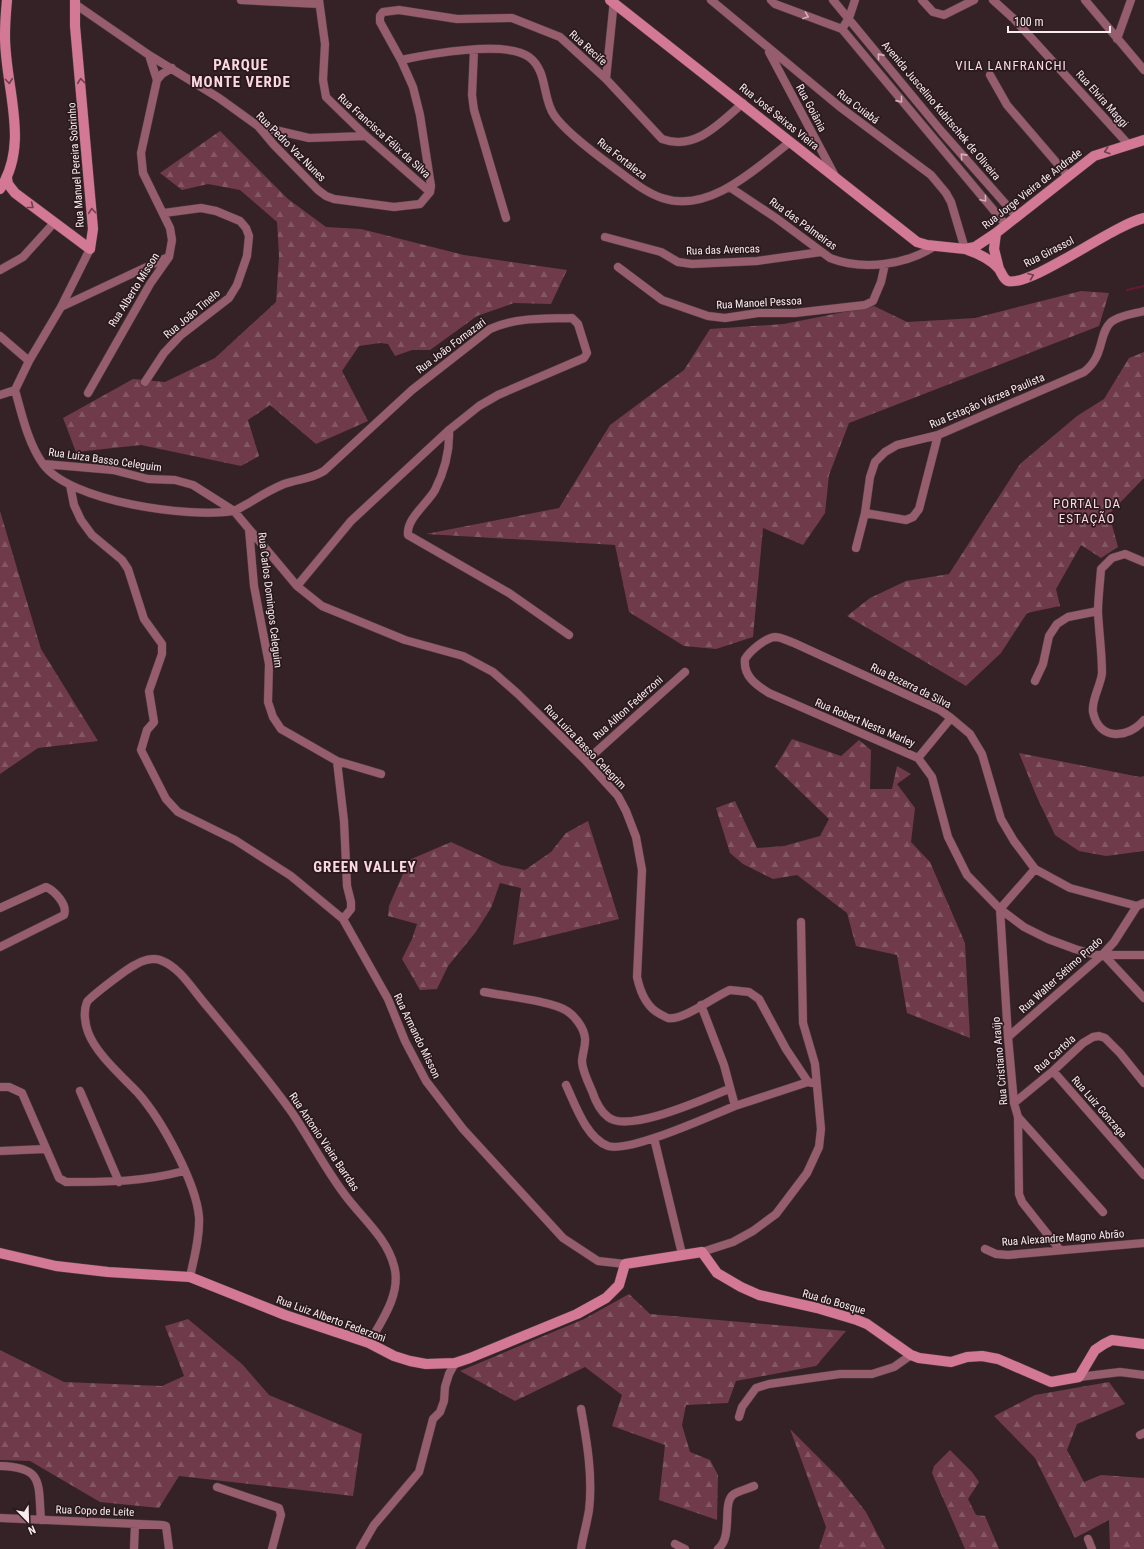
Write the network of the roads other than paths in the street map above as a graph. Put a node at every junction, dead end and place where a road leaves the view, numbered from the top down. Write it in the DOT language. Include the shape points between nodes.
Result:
graph roads {
  1 [pos="7,0"];
  2 [pos="240,0"];
  3 [pos="710,0"];
  4 [pos="771,0"];
  5 [pos="833,0"];
  6 [pos="855,0"];
  7 [pos="922,0"];
  8 [pos="974,0"];
  9 [pos="993,0"];
  10 [pos="1085,0"];
  11 [pos="1131,0"];
  12 [pos="75,2"];
  13 [pos="319,2"];
  14 [pos="613,2"];
  15 [pos="849,18"];
  16 [pos="842,29"];
  17 [pos="1116,39"];
  18 [pos="767,47"];
  19 [pos="474,50"];
  20 [pos="149,55"];
  21 [pos="401,60"];
  22 [pos="172,68"];
  23 [pos="1144,70"];
  24 [pos="990,75"];
  25 [pos="606,79"];
  26 [pos="157,80"];
  27 [pos="743,103"];
  28 [pos="258,126"];
  29 [pos="942,132"];
  30 [pos="366,136"];
  31 [pos="934,140"];
  32 [pos="1144,140"];
  33 [pos="790,142"];
  34 [pos="1128,144"];
  35 [pos="1068,176"];
  36 [pos="7,178"];
  37 [pos="836,178"];
  38 [pos="731,188"];
  39 [pos="0,190"];
  40 [pos="430,192"];
  41 [pos="15,193"];
  42 [pos="164,213"];
  43 [pos="1017,217"];
  44 [pos="506,218"];
  45 [pos="1144,218"];
  46 [pos="53,224"];
  47 [pos="1006,225"];
  48 [pos="996,233"];
  49 [pos="605,237"];
  50 [pos="935,246"];
  51 [pos="90,249"];
  52 [pos="965,249"];
  53 [pos="821,252"];
  54 [pos="168,257"];
  55 [pos="886,264"];
  56 [pos="618,267"];
  57 [pos="999,269"];
  58 [pos="0,270"];
  59 [pos="61,307"];
  60 [pos="1144,311"];
  61 [pos="0,336"];
  62 [pos="29,361"];
  63 [pos="145,382"];
  64 [pos="15,390"];
  65 [pos="88,393"];
  66 [pos="0,395"];
  67 [pos="449,430"];
  68 [pos="938,435"];
  69 [pos="44,464"];
  70 [pos="70,485"];
  71 [pos="234,511"];
  72 [pos="865,513"];
  73 [pos="249,529"];
  74 [pos="856,548"];
  75 [pos="1144,562"];
  76 [pos="297,586"];
  77 [pos="1098,611"];
  78 [pos="569,635"];
  79 [pos="750,653"];
  80 [pos="685,672"];
  81 [pos="1035,681"];
  82 [pos="951,718"];
  83 [pos="1144,720"];
  84 [pos="918,758"];
  85 [pos="337,761"];
  86 [pos="586,761"];
  87 [pos="381,774"];
  88 [pos="1035,869"];
  89 [pos="1140,904"];
  90 [pos="0,908"];
  91 [pos="1000,909"];
  92 [pos="343,919"];
  93 [pos="801,922"];
  94 [pos="0,947"];
  95 [pos="1103,954"];
  96 [pos="1144,955"];
  97 [pos="484,992"];
  98 [pos="1144,998"];
  99 [pos="701,1005"];
  100 [pos="1008,1037"];
  101 [pos="1053,1072"];
  102 [pos="812,1082"];
  103 [pos="1144,1083"];
  104 [pos="566,1085"];
  105 [pos="0,1087"];
  106 [pos="729,1089"];
  107 [pos="80,1091"];
  108 [pos="1014,1104"];
  109 [pos="735,1106"];
  110 [pos="1018,1117"];
  111 [pos="654,1138"];
  112 [pos="45,1149"];
  113 [pos="0,1152"];
  114 [pos="184,1171"];
  115 [pos="1144,1175"];
  116 [pos="119,1182"];
  117 [pos="1103,1212"];
  118 [pos="1144,1243"];
  119 [pos="985,1249"];
  120 [pos="1060,1250"];
  121 [pos="702,1252"];
  122 [pos="0,1253"];
  123 [pos="682,1254"];
  124 [pos="625,1264"];
  125 [pos="190,1277"];
  126 [pos="368,1343"];
  127 [pos="1144,1344"];
  128 [pos="911,1355"];
  129 [pos="455,1362"];
  130 [pos="1144,1375"];
  131 [pos="1079,1377"];
  132 [pos="581,1409"];
  133 [pos="738,1417"];
  134 [pos="0,1466"];
  135 [pos="754,1486"];
  136 [pos="217,1487"];
  137 [pos="0,1518"];
  138 [pos="41,1520"];
  139 [pos="135,1524"];
  140 [pos="1088,1539"];
  141 [pos="675,1544"];
  142 [pos="134,1549"];
  143 [pos="169,1549"];
  144 [pos="272,1549"];
  145 [pos="360,1549"];
  146 [pos="581,1549"];
  147 [pos="684,1549"];
  148 [pos="718,1549"];
  149 [pos="1092,1549"];
  1 -- 36 [label="street, one-way" via="4,34 15,128 15,150"];
  2 -- 13 [label="street"];
  3 -- 18 [label="street, Rua Cuiabá"];
  4 -- 16 [label="street, one-way" via="775,4"];
  5 -- 15 [label="street, Avenida Juscelino Kubitschek de Oliveira"];
  6 -- 15 [label="street"];
  7 -- 8 [label="street" via="933,12 944,15"];
  9 -- 34 [label="street, Rua Elvira Maggi" via="1014,19"];
  10 -- 17 [label="street"];
  11 -- 17 [label="street"];
  12 -- 20 [label="street, Rua Pedro Vaz Nunes"];
  51 -- 12 [label="street, Rua Manuel Pereira Sobrinho, one-way" via="93,229"];
  13 -- 30 [label="street, Rua Francisca Félix da Silva" via="325,44 323,80 326,97"];
  14 -- 25 [label="street"];
  14 -- 27 [label="street, Rua José Seixas Vieira"];
  15 -- 16 [label="street"];
  29 -- 15 [label="street, Avenida Juscelino Kubitschek de Oliveira, one-way"];
  16 -- 31 [label="street, one-way"];
  17 -- 23 [label="street"];
  18 -- 37 [label="street, Rua Goiânia"];
  18 -- 52 [label="street, Rua Cuiabá" via="840,108 921,167 939,184 951,202"];
  19 -- 21 [label="street, Rua Fortaleza" via="441,52"];
  19 -- 38 [label="street, Rua Fortaleza" via="515,51 530,58 538,67 551,109 557,119 608,163 648,192 672,201 712,196"];
  19 -- 44 [label="street" via="474,110"];
  20 -- 22 [label="street, Rua Pedro Vaz Nunes"];
  20 -- 26 [label="street"];
  21 -- 25 [label="street, Rua Recife" via="380,22 383,12 399,10 457,19 512,18 563,39"];
  21 -- 40 [label="street" via="413,88 420,115 430,176"];
  22 -- 26 [label="street"];
  22 -- 28 [label="street, Rua Pedro Vaz Nunes"];
  24 -- 35 [label="street" via="1007,105"];
  25 -- 27 [label="street, Rua Recife" via="662,139 673,143 684,143 702,135"];
  26 -- 42 [label="street, Rua Alberto Misson" via="141,153 143,173"];
  27 -- 33 [label="street, Rua José Seixas Vieira"];
  28 -- 30 [label="street" via="309,138"];
  28 -- 40 [label="street, Rua Pedro Vaz Nunes" via="318,190 334,199 394,207 420,204"];
  29 -- 31 [label="street"];
  43 -- 29 [label="street, Avenida Juscelino Kubitschek de Oliveira, one-way"];
  30 -- 40 [label="street, Rua Francisca Félix da Silva"];
  31 -- 47 [label="street, one-way"];
  32 -- 34 [label="street, Rua Jorge Vieira de Andrade"];
  33 -- 37 [label="street, Rua José Seixas Vieira"];
  33 -- 38 [label="street, Rua Fortaleza"];
  34 -- 35 [label="street, Rua Jorge Vieira de Andrade, one-way" via="1094,156"];
  35 -- 43 [label="street, Rua Jorge Vieira de Andrade"];
  36 -- 39 [label="street"];
  36 -- 41 [label="street"];
  37 -- 50 [label="street, Rua José Seixas Vieira" via="917,242"];
  38 -- 53 [label="street, Rua das Palmeiras"];
  39 -- 41 [label="street"];
  41 -- 46 [label="street, one-way"];
  42 -- 54 [label="street, Rua Alberto Misson" via="172,240"];
  42 -- 63 [label="street, Rua João Tinelo" via="201,208 240,221 249,236 247,256 237,285 229,298 181,335 164,353"];
  43 -- 47 [label="street, Rua Jorge Vieira de Andrade"];
  57 -- 45 [label="street, Rua Girassol, one-way" via="1008,281 1030,276 1073,255 1112,231"];
  46 -- 51 [label="street"];
  46 -- 58 [label="street" via="23,257"];
  47 -- 48 [label="street, Rua Jorge Vieira de Andrade"];
  48 -- 52 [label="street, Rua Jorge Vieira de Andrade" via="979,245"];
  48 -- 57 [label="street" via="994,249"];
  49 -- 53 [label="street, Rua das Avencas" via="661,252 678,262 692,264 757,261"];
  50 -- 52 [label="street, Rua Jorge Vieira de Andrade"];
  50 -- 55 [label="street, Rua das Palmeiras" via="913,258"];
  51 -- 59 [label="street, Rua Manuel Pereira Sobrinho"];
  52 -- 57 [label="street, Rua Girassol" via="981,255"];
  53 -- 55 [label="street, Rua das Palmeiras" via="840,262"];
  54 -- 59 [label="street"];
  54 -- 65 [label="street, Rua Alberto Misson" via="146,290"];
  55 -- 56 [label="street, Rua Manoel Pessoa" via="873,302 865,305 725,318 708,316 662,300"];
  59 -- 62 [label="street, Rua Manuel Pereira Sobrinho"];
  60 -- 68 [label="street, Rua Estação Várzea Paulista" via="1120,317 1110,323 1096,360 1084,372"];
  61 -- 62 [label="street"];
  62 -- 64 [label="street, Rua Manuel Pereira Sobrinho"];
  64 -- 66 [label="street"];
  64 -- 69 [label="street, Rua Luiza Basso Celeguim" via="34,447"];
  67 -- 71 [label="street, Rua João Fornazari" via="479,406 498,395 584,358 587,353 576,320 527,319 504,322 490,329 412,390 324,471 315,477 284,484"];
  67 -- 76 [label="street, Rua João Fornazari" via="351,521"];
  67 -- 78 [label="street" via="450,449 442,476 434,492 410,523 407,533 409,537 509,593"];
  68 -- 72 [label="street, Rua Estação Várzea Paulista" via="897,445 875,462 870,477"];
  68 -- 72 [label="street" via="919,509 913,517 906,520"];
  69 -- 70 [label="street" via="58,478"];
  69 -- 71 [label="street, Rua Luiza Basso Celeguim" via="87,466 148,479 175,480 193,486"];
  70 -- 71 [label="street" via="157,509 182,512"];
  70 -- 92 [label="street" via="74,505 81,520 92,535 122,560 128,569 144,619 162,644 162,654 149,691 154,722 147,730 141,750 166,799 178,812 235,840 291,876"];
  71 -- 73 [label="street, Rua Luiza Basso Celeguim"];
  72 -- 74 [label="street, Rua Estação Várzea Paulista"];
  73 -- 76 [label="street, Rua Luiza Basso Celegrim"];
  73 -- 85 [label="street, Rua Carlos Domingos Celeguim" via="254,586 269,664 268,702 273,717 281,729"];
  75 -- 77 [label="street" via="1125,554 1112,558 1101,570"];
  76 -- 86 [label="street, Rua Luiza Basso Celegrim" via="322,606 357,621 405,640 463,656 482,665 518,694"];
  77 -- 81 [label="street" via="1068,617 1057,624 1049,636 1043,664"];
  77 -- 83 [label="street" via="1102,675 1093,711 1098,724 1108,732 1118,735 1137,729"];
  79 -- 82 [label="street, Rua Bezerra da Silva" via="769,639 777,637 794,642 940,710"];
  79 -- 84 [label="street, Rua Robert Nesta Marley" via="745,659 745,670 763,689"];
  80 -- 86 [label="street, Rua Ailton Federzoni"];
  82 -- 84 [label="street"];
  82 -- 88 [label="street, Rua Bezerra da Silva" via="970,734 982,754 1000,819"];
  84 -- 91 [label="street, Rua Robert Nesta Marley" via="932,777 948,837 967,875"];
  85 -- 87 [label="street, Rua Carlos Domingos Celeguim"];
  85 -- 92 [label="street" via="344,821 347,886 351,902 350,909"];
  86 -- 99 [label="street, Rua Luiza Basso Celegrim" via="618,796 632,822 636,837 642,870 637,977 644,998 656,1012 668,1018 687,1014"];
  88 -- 89 [label="street, Rua Bezerra da Silva" via="1070,888"];
  88 -- 91 [label="street"];
  89 -- 95 [label="street, Rua Walter Sétimo Prado"];
  90 -- 94 [label="street" via="46,887 66,910 64,915"];
  91 -- 95 [label="street, Rua Robert Nesta Marley" via="1024,927 1048,939 1096,955"];
  91 -- 100 [label="street, Rua Cristiano Araújo"];
  92 -- 124 [label="street, Rua Armando Misson" via="388,999 426,1082 463,1129 563,1238 598,1261"];
  93 -- 102 [label="street" via="803,1023 815,1064"];
  95 -- 96 [label="street, Rua Robert Nesta Marley"];
  95 -- 98 [label="street"];
  95 -- 100 [label="street, Rua Walter Sétimo Prado"];
  97 -- 106 [label="street" via="553,1005 567,1011 579,1023 585,1037 582,1062 585,1074 596,1102 608,1117 621,1122 635,1122"];
  99 -- 102 [label="street, Rua Luiza Basso Celegrim" via="730,990 754,994 768,1013 786,1049"];
  99 -- 106 [label="street" via="724,1065"];
  100 -- 108 [label="street, Rua Cristiano Araújo"];
  101 -- 103 [label="street, Rua Cartola" via="1087,1040 1099,1036 1116,1048"];
  101 -- 108 [label="street, Rua Cartola"];
  101 -- 115 [label="street, Rua Luiz Gonzaga"];
  102 -- 109 [label="street"];
  102 -- 121 [label="street" via="821,1129 818,1147 807,1173 776,1214 754,1231 733,1242"];
  104 -- 111 [label="street" via="583,1123 609,1146 621,1146"];
  105 -- 112 [label="street" via="10,1087 22,1093"];
  106 -- 109 [label="street"];
  107 -- 116 [label="street"];
  108 -- 110 [label="street, Rua Cristiano Araújo"];
  109 -- 111 [label="street"];
  110 -- 117 [label="street"];
  110 -- 120 [label="street, Rua Cristiano Araújo" via="1020,1199"];
  111 -- 123 [label="street"];
  112 -- 113 [label="street"];
  112 -- 116 [label="street" via="59,1178 66,1182"];
  114 -- 116 [label="street" via="157,1178"];
  114 -- 125 [label="street" via="196,1199 199,1219"];
  114 -- 126 [label="street, Rua Antonio Vieira Barrdas" via="163,1128 141,1096 98,1049 88,1032 84,1014 88,1000 133,965 158,958 177,970 260,1069 344,1194 388,1249 395,1268 396,1281 392,1297"];
  118 -- 120 [label="street, Rua Alexandre Magno Abrão"];
  119 -- 120 [label="street, Rua Alexandre Magno Abrão" via="996,1254 1008,1255"];
  121 -- 123 [label="street"];
  121 -- 128 [label="street, Rua do Bosque" via="717,1273 741,1287 759,1295 857,1320 886,1336"];
  122 -- 125 [label="street, Rua Luiz Alberto Federzoni" via="56,1266 116,1273"];
  123 -- 124 [label="street"];
  124 -- 129 [label="street, Rua Luiz Alberto Federzoni" via="618,1284 606,1298 577,1314"];
  125 -- 126 [label="street, Rua Luiz Alberto Federzoni" via="285,1315"];
  126 -- 129 [label="street, Rua Luiz Alberto Federzoni" via="410,1361 426,1364"];
  127 -- 131 [label="street" via="1112,1340 1104,1344 1095,1350"];
  128 -- 131 [label="street, Rua do Bosque" via="929,1361 951,1362 982,1356 998,1359 1051,1382"];
  128 -- 133 [label="street" via="894,1367 872,1374 840,1374 756,1388"];
  129 -- 145 [label="street" via="447,1381 440,1412 433,1420 419,1472 374,1525"];
  130 -- 131 [label="street" via="1120,1372"];
  132 -- 146 [label="street" via="586,1435 590,1490 589,1510"];
  134 -- 138 [label="street" via="24,1468 33,1473 39,1492"];
  135 -- 148 [label="street" via="731,1497 726,1537"];
  136 -- 144 [label="street" via="279,1508 280,1515"];
  137 -- 138 [label="street, Rua Copo de Leite"];
  138 -- 139 [label="street, Rua Copo de Leite"];
  139 -- 142 [label="street"];
  139 -- 143 [label="street, Rua Copo de Leite" via="166,1526"];
  140 -- 149 [label="street"];
  141 -- 147 [label="street"];
}
